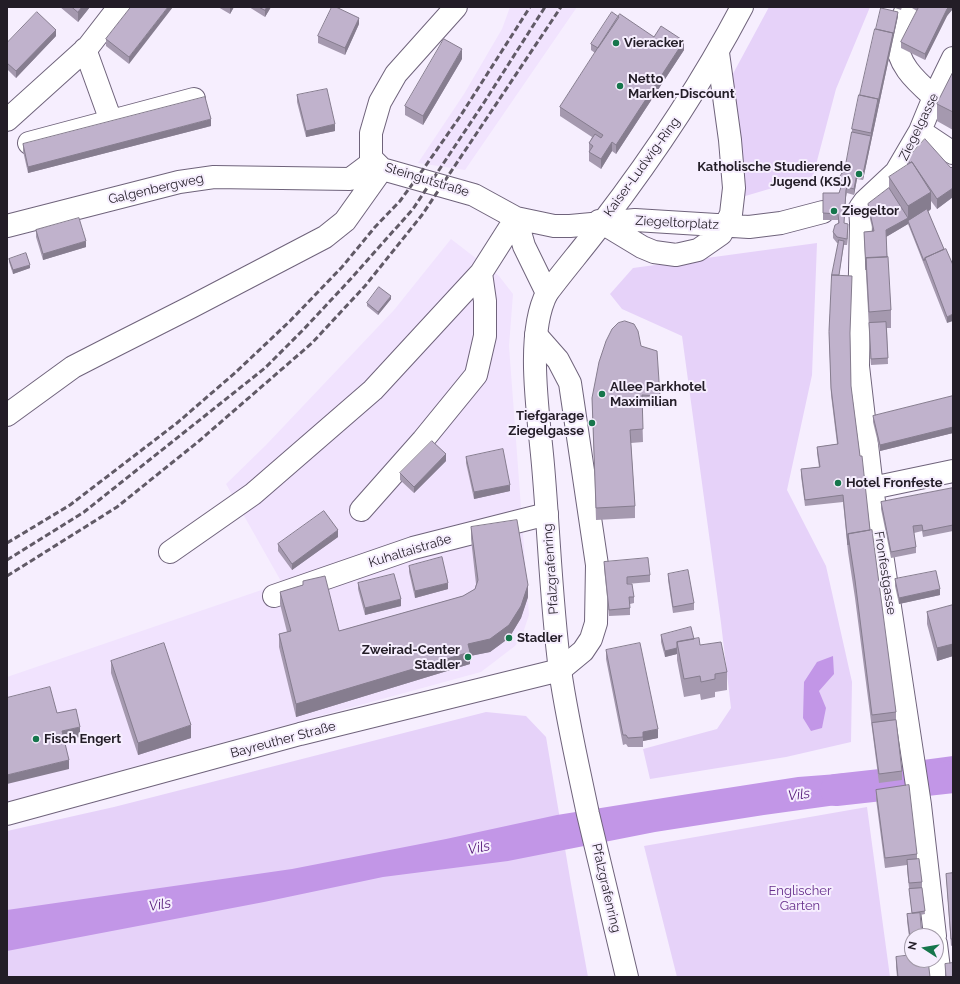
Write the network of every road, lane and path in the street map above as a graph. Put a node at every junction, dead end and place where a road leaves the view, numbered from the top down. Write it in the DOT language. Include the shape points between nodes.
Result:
graph roads {
  1 [pos="119,7"];
  2 [pos="456,7"];
  3 [pos="907,7"];
  4 [pos="739,10"];
  5 [pos="85,50"];
  6 [pos="718,53"];
  7 [pos="953,58"];
  8 [pos="934,97"];
  9 [pos="194,99"];
  10 [pos="7,120"];
  11 [pos="111,121"];
  12 [pos="920,132"];
  13 [pos="28,143"];
  14 [pos="953,153"];
  15 [pos="378,165"];
  16 [pos="852,209"];
  17 [pos="821,212"];
  18 [pos="516,218"];
  19 [pos="602,222"];
  20 [pos="7,226"];
  21 [pos="726,226"];
  22 [pos="481,273"];
  23 [pos="547,293"];
  24 [pos="536,335"];
  25 [pos="7,415"];
  26 [pos="953,471"];
  27 [pos="872,488"];
  28 [pos="361,510"];
  29 [pos="547,514"];
  30 [pos="170,552"];
  31 [pos="274,596"];
  32 [pos="560,670"];
  33 [pos="7,814"];
  34 [pos="934,928"];
  35 [pos="627,977"];
  1 -- 5 [label="street"];
  2 -- 15 [label="street, Steingutstraße" via="396,74 380,102 372,133 371,158"];
  3 -- 8 [label="street" via="897,36 899,56 913,78"];
  4 -- 6 [label="street, Kaiser-Ludwig-Ring"];
  5 -- 10 [label="street"];
  5 -- 11 [label="street"];
  6 -- 19 [label="street, Kaiser-Ludwig-Ring" via="680,114"];
  6 -- 21 [label="street, Ziegeltorplatz" via="734,188 731,214"];
  7 -- 8 [label="street, Ziegelgasse"];
  8 -- 12 [label="street, Ziegelgasse"];
  9 -- 11 [label="street"];
  11 -- 13 [label="street"];
  12 -- 14 [label="street"];
  12 -- 16 [label="street, Ziegelgasse" via="896,172"];
  15 -- 18 [label="street, Steingutstraße" via="474,194"];
  15 -- 20 [label="street, Galgenbergweg" via="350,179 214,176 179,182"];
  15 -- 25 [label="street" via="345,221 326,237 73,367"];
  16 -- 27 [label="street, Fronfestgasse" via="861,223 858,366"];
  17 -- 21 [label="street, Ziegeltorplatz" via="759,226"];
  18 -- 19 [label="street" via="529,214 566,211"];
  18 -- 22 [label="street"];
  18 -- 23 [label="street" via="524,246"];
  19 -- 21 [label="street, Ziegeltorplatz" via="635,220"];
  19 -- 21 [label="street, Ziegeltorplatz" via="642,247 654,252 676,255 698,250 721,234"];
  19 -- 23 [label="street, Pfalzgrafenring"];
  22 -- 28 [label="street" via="485,301 485,336 476,375"];
  22 -- 30 [label="street" via="373,390 253,494"];
  23 -- 24 [label="street, Pfalzgrafenring" via="539,315"];
  24 -- 29 [label="street, Pfalzgrafenring" via="536,374"];
  24 -- 32 [label="street" via="558,360 570,383 597,566 596,623 591,639 583,651"];
  26 -- 27 [label="street"];
  27 -- 34 [label="street, Fronfestgasse" via="920,805"];
  29 -- 31 [label="street, Kuhaltaistraße" via="413,548"];
  29 -- 32 [label="street, Pfalzgrafenring"];
  32 -- 33 [label="street, Bayreuther Straße" via="300,734"];
  32 -- 35 [label="street, Pfalzgrafenring" via="577,765"];
}
